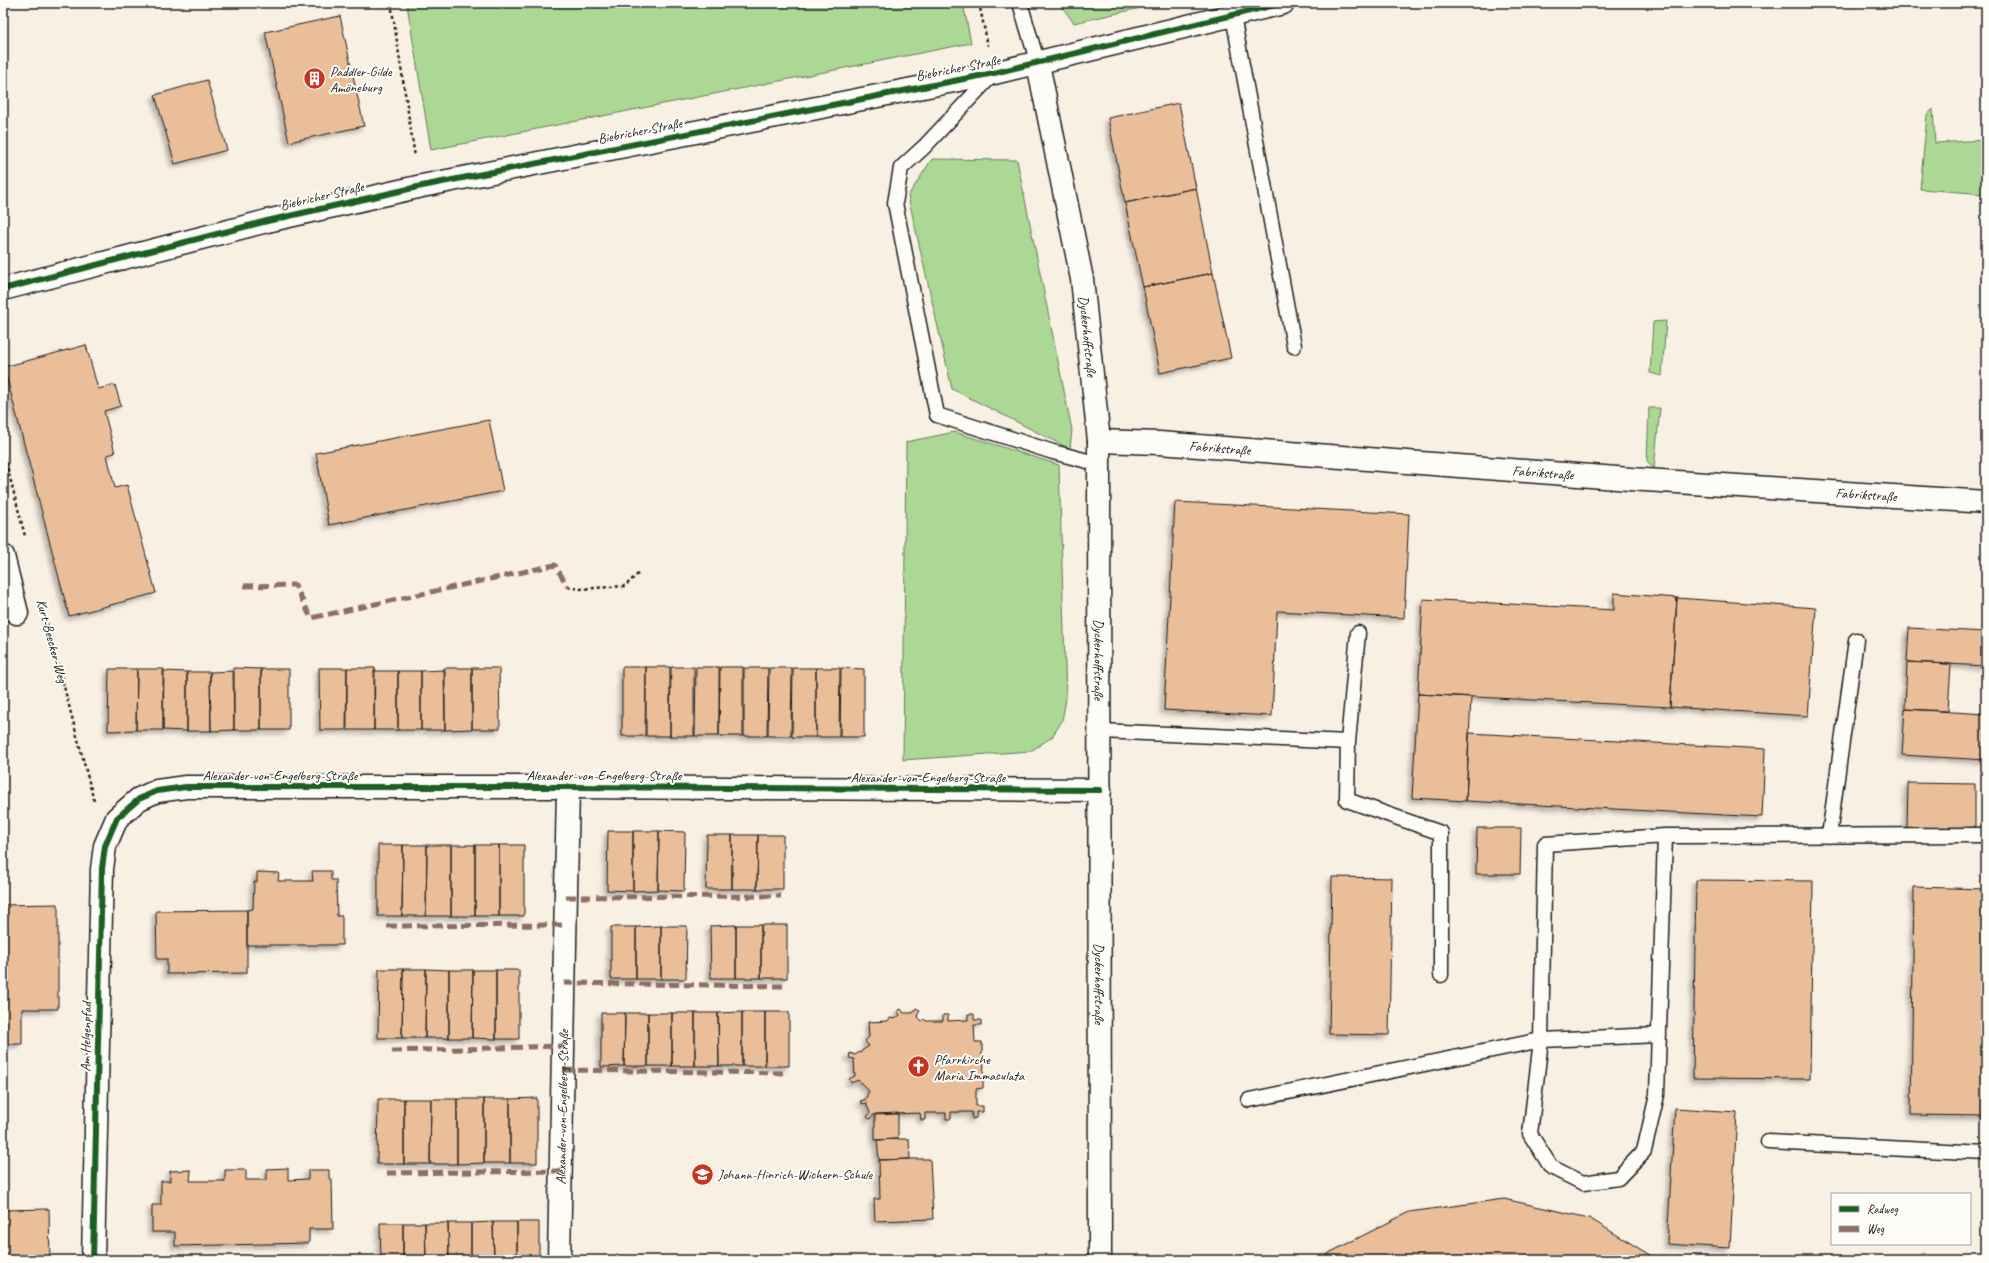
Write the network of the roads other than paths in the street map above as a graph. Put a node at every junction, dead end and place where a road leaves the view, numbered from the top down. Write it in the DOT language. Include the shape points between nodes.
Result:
graph roads {
  1 [pos="1020,3"];
  2 [pos="1283,3"];
  3 [pos="1233,16"];
  4 [pos="1038,64"];
  5 [pos="994,73"];
  6 [pos="3,289"];
  7 [pos="1294,346"];
  8 [pos="1100,441"];
  9 [pos="1100,464"];
  10 [pos="1986,502"];
  11 [pos="3,556"];
  12 [pos="17,613"];
  13 [pos="1358,632"];
  14 [pos="1856,640"];
  15 [pos="1100,731"];
  16 [pos="1348,742"];
  17 [pos="568,787"];
  18 [pos="1100,790"];
  19 [pos="117,818"];
  20 [pos="1986,835"];
  21 [pos="1665,836"];
  22 [pos="1829,836"];
  23 [pos="1441,975"];
  24 [pos="1659,1035"];
  25 [pos="1541,1040"];
  26 [pos="1249,1100"];
  27 [pos="1768,1142"];
  28 [pos="1986,1153"];
  29 [pos="93,1260"];
  30 [pos="559,1260"];
  31 [pos="1100,1260"];
  1 -- 4 [label="lane"];
  2 -- 3 [label="street, Biebricher Straße"];
  3 -- 4 [label="street, Biebricher Straße"];
  3 -- 7 [label="lane"];
  4 -- 5 [label="street, Biebricher Straße"];
  4 -- 8 [label="street, Dyckerhoffstraße" via="1082,279"];
  5 -- 6 [label="street, Biebricher Straße" via="422,186 267,221"];
  5 -- 9 [label="lane" via="924,147 900,168 896,203 937,415 1053,452"];
  8 -- 9 [label="street, Dyckerhoffstraße"];
  8 -- 10 [label="street, Fabrikstraße" via="1159,443 1630,479"];
  9 -- 15 [label="street, Dyckerhoffstraße"];
  11 -- 12 [label="street, Kurt-Beecker-Weg"];
  13 -- 16 [label="lane"];
  14 -- 22 [label="lane"];
  15 -- 16 [label="lane"];
  15 -- 18 [label="street, Dyckerhoffstraße"];
  16 -- 23 [label="lane" via="1347,800 1440,833"];
  17 -- 18 [label="street, Alexander-von-Engelberg-Straße"];
  17 -- 19 [label="street, Alexander-von-Engelberg-Straße" via="186,787 157,791 139,800"];
  17 -- 30 [label="street, Alexander-von-Engelberg-Straße"];
  18 -- 31 [label="street, Dyckerhoffstraße"];
  19 -- 29 [label="street, Am Helgenpfad" via="105,846 102,869"];
  20 -- 22 [label="lane"];
  21 -- 22 [label="lane"];
  21 -- 24 [label="lane"];
  21 -- 25 [label="lane" via="1545,844"];
  24 -- 25 [label="lane"];
  24 -- 25 [label="lane" via="1657,1095 1644,1151 1618,1178 1583,1183 1551,1167 1530,1134"];
  25 -- 26 [label="lane"];
  27 -- 28 [label="lane"];
}
